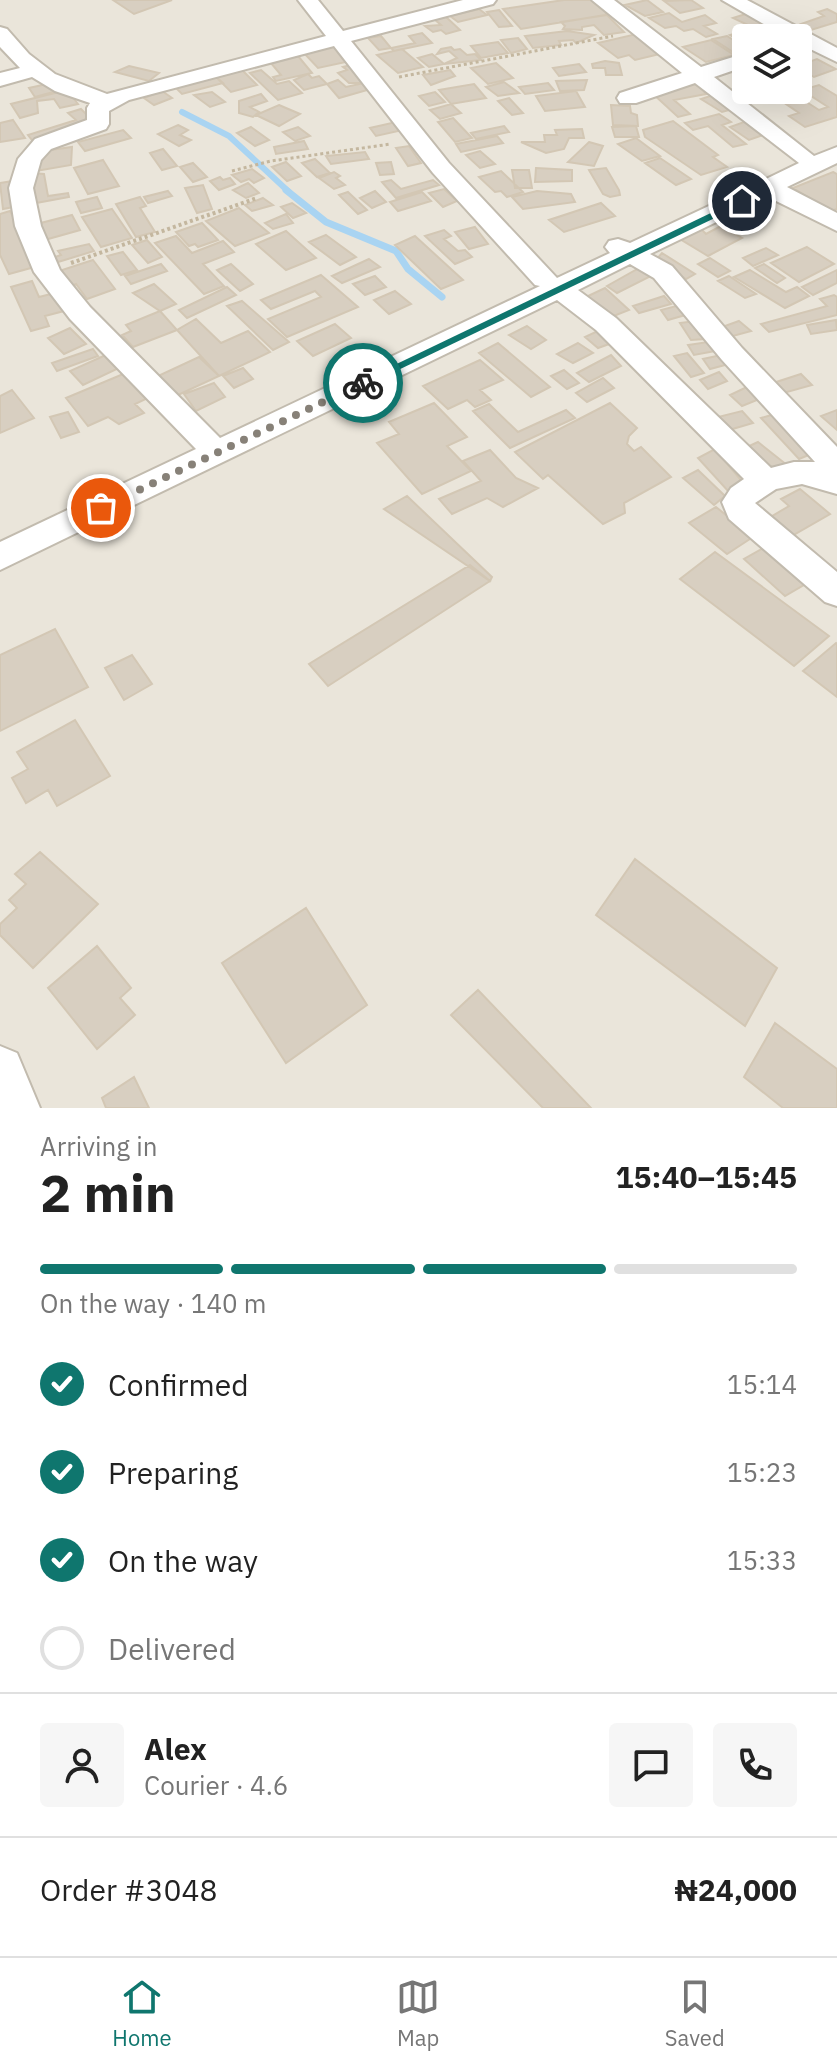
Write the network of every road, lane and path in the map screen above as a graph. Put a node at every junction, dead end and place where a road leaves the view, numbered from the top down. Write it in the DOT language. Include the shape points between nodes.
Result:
graph roads {
  1 [pos="308,0"];
  2 [pos="486,0"];
  3 [pos="602,0"];
  4 [pos="732,0"];
  5 [pos="774,24"];
  6 [pos="641,31"];
  7 [pos="827,31"];
  8 [pos="0,33"];
  9 [pos="812,36"];
  10 [pos="338,38"];
  11 [pos="812,45"];
  12 [pos="837,56"];
  13 [pos="732,64"];
  14 [pos="35,70"];
  15 [pos="700,74"];
  16 [pos="0,80"];
  17 [pos="373,82"];
  18 [pos="628,98"];
  19 [pos="110,101"];
  20 [pos="420,140"];
  21 [pos="837,140"];
  22 [pos="837,154"];
  23 [pos="803,157"];
  24 [pos="232,171"];
  25 [pos="758,186"];
  26 [pos="257,198"];
  27 [pos="837,223"];
  28 [pos="624,250"];
  29 [pos="47,272"];
  30 [pos="552,284"];
  31 [pos="206,441"];
  32 [pos="837,470"];
  33 [pos="765,481"];
  34 [pos="837,483"];
  35 [pos="0,537"];
  36 [pos="0,557"];
  37 [pos="837,592"];
  38 [pos="0,1070"];
  39 [pos="16,1108"];
  1 -- 10 [label="street"];
  2 -- 10 [label="street"];
  3 -- 6 [label="street"];
  4 -- 5 [label="street"];
  6 -- 15 [label="street"];
  6 -- 17 [label="path"];
  7 -- 9 [label="street"];
  8 -- 14 [label="street"];
  10 -- 17 [label="street"];
  10 -- 19 [label="street" via="155,84"];
  11 -- 12 [label="street"];
  13 -- 15 [label="street"];
  14 -- 16 [label="street"];
  14 -- 19 [label="street" via="71,91"];
  15 -- 18 [label="street"];
  15 -- 23 [label="street"];
  17 -- 20 [label="street"];
  19 -- 29 [label="street" via="98,108 98,124 43,144 30,159 21,188 28,226"];
  20 -- 24 [label="path"];
  20 -- 30 [label="street"];
  21 -- 23 [label="street"];
  22 -- 25 [label="street"];
  23 -- 25 [label="street"];
  25 -- 27 [label="street"];
  25 -- 28 [label="street"];
  26 -- 29 [label="path"];
  28 -- 30 [label="street"];
  28 -- 32 [label="street" via="677,286"];
  29 -- 31 [label="street" via="80,313"];
  30 -- 31 [label="street"];
  30 -- 33 [label="street" via="606,324"];
  30 -- 36 [label="street"];
  31 -- 35 [label="street"];
  33 -- 34 [label="street" via="802,471"];
  33 -- 37 [label="street" via="742,496 741,511"];
  38 -- 39 [label="street"];
}
